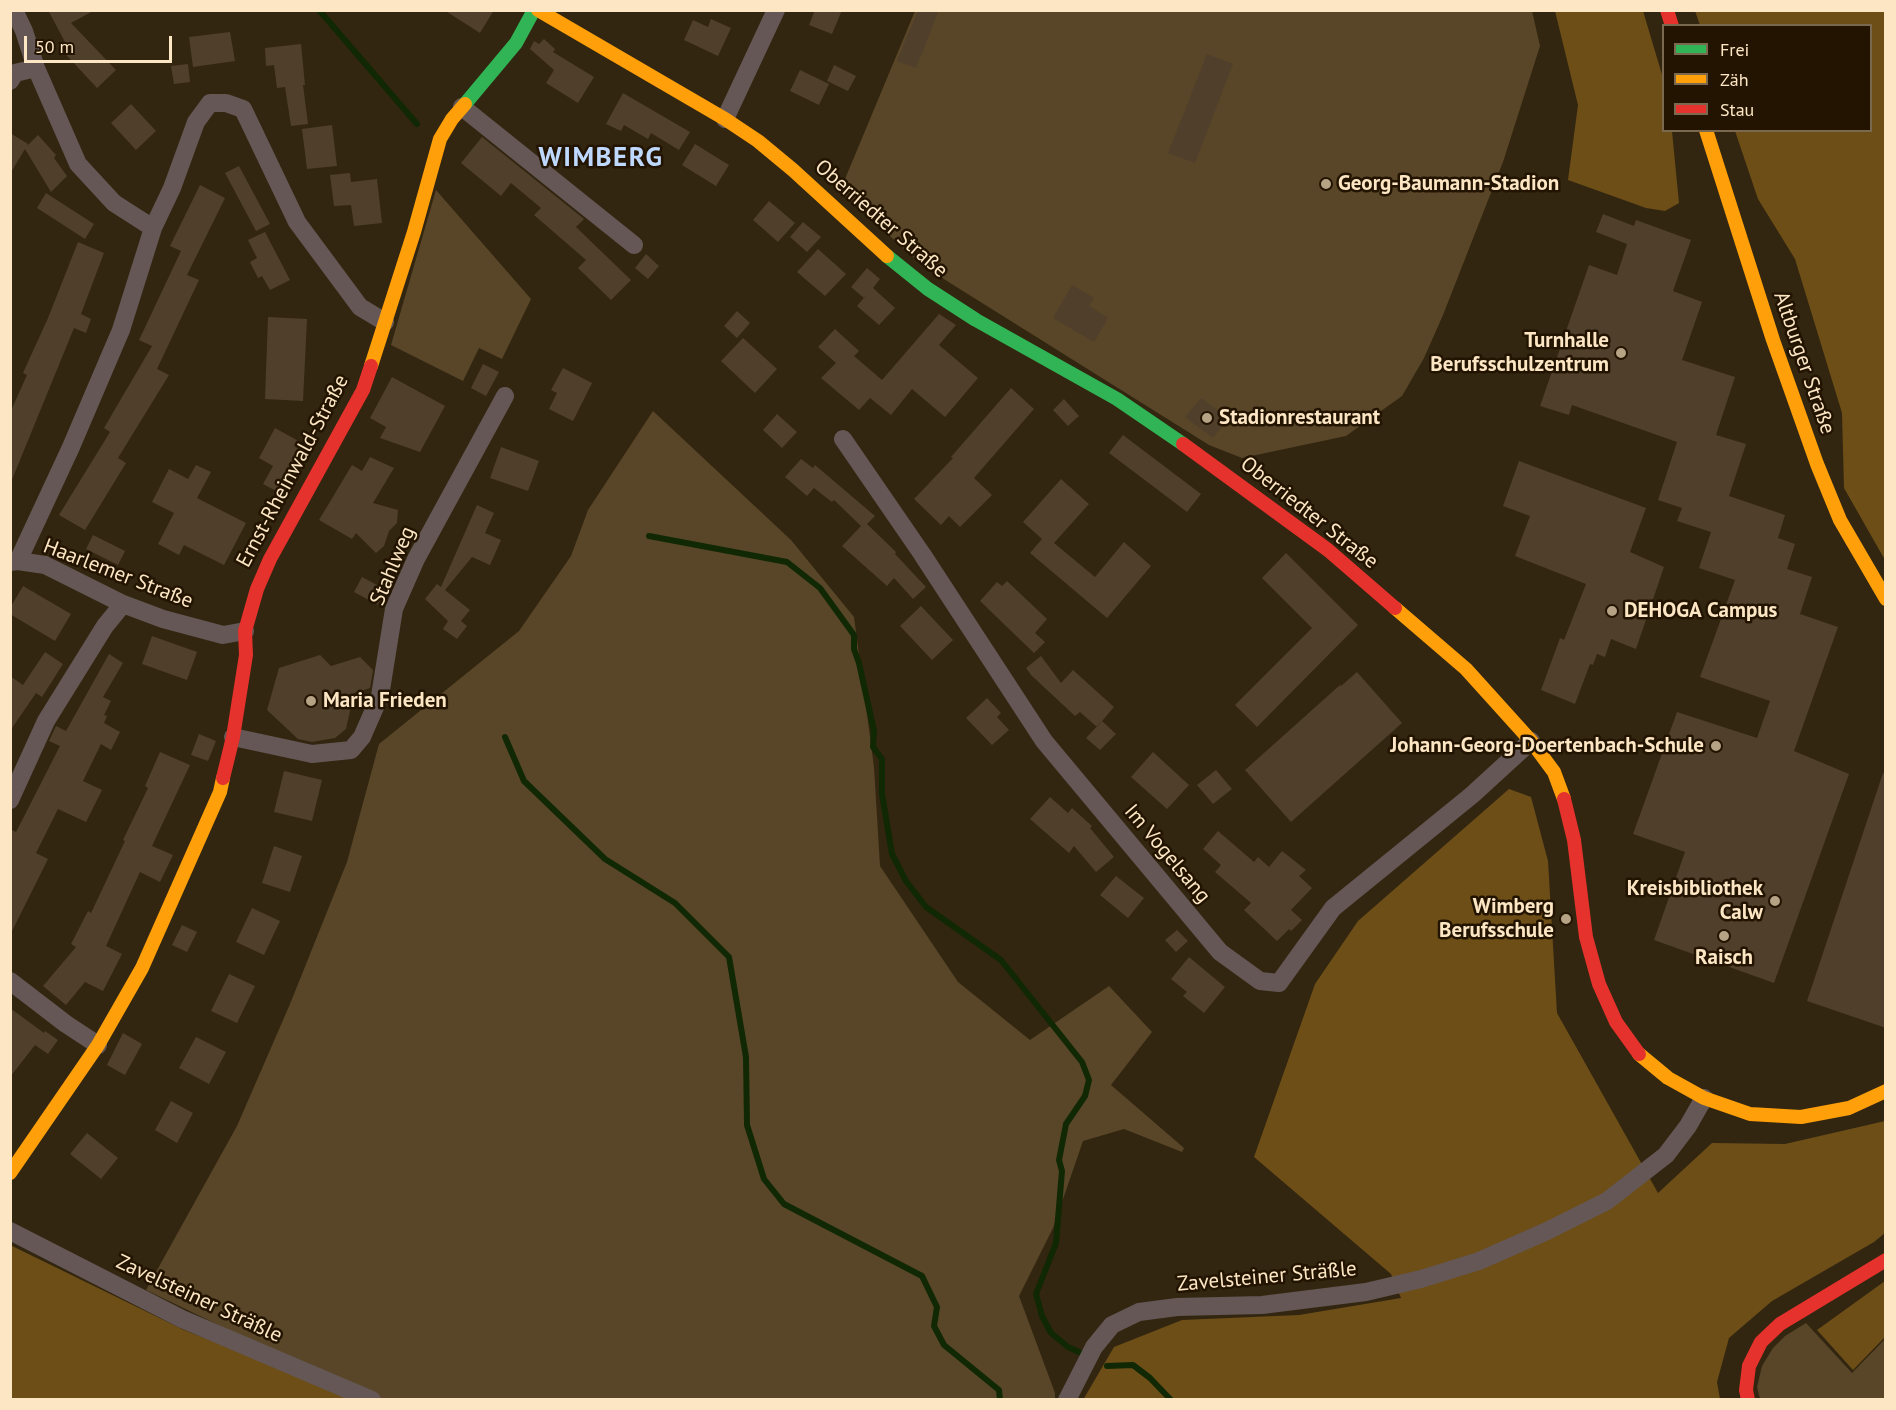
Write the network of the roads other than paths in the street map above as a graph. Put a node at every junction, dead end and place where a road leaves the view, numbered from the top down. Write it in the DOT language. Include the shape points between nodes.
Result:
graph roads {
  1 [pos="14,10"];
  2 [pos="536,10"];
  3 [pos="776,10"];
  4 [pos="36,68"];
  5 [pos="10,81"];
  6 [pos="462,107"];
  7 [pos="725,119"];
  8 [pos="1707,132"];
  9 [pos="153,228"];
  10 [pos="634,245"];
  11 [pos="385,322"];
  12 [pos="505,396"];
  13 [pos="843,439"];
  14 [pos="14,562"];
  15 [pos="1886,599"];
  16 [pos="123,604"];
  17 [pos="245,632"];
  18 [pos="233,737"];
  19 [pos="1531,741"];
  20 [pos="10,800"];
  21 [pos="10,981"];
  22 [pos="98,1045"];
  23 [pos="1886,1090"];
  24 [pos="1704,1098"];
  25 [pos="10,1173"];
  26 [pos="10,1231"];
  27 [pos="1886,1260"];
  28 [pos="372,1400"];
  29 [pos="1067,1400"];
  30 [pos="1748,1400"];
  1 -- 4 [label="street"];
  2 -- 6 [label="street, Ernst-Rheinwald-Straße" via="516,43"];
  2 -- 7 [label="street, Oberriedter Straße"];
  3 -- 7 [label="street"];
  4 -- 5 [label="street" via="15,73"];
  4 -- 9 [label="street" via="78,164 114,203"];
  6 -- 10 [label="street"];
  6 -- 11 [label="street, Ernst-Rheinwald-Straße" via="440,139"];
  7 -- 19 [label="street, Oberriedter Straße" via="758,141 928,289 1117,399 1328,550 1466,669"];
  8 -- 15 [label="street, Altburger Straße" via="1817,464 1840,520"];
  9 -- 11 [label="street" via="196,122 210,103 243,109 297,222 360,307"];
  9 -- 14 [label="street" via="121,330 71,447"];
  11 -- 17 [label="street, Ernst-Rheinwald-Straße" via="363,390 270,559"];
  12 -- 18 [label="street, Stahlweg" via="394,609 380,696 362,737 351,750 312,754"];
  13 -- 19 [label="street, Im Vogelsang" via="1044,741 1220,952 1260,981 1280,983 1333,908 1472,795"];
  14 -- 16 [label="street, Haarlemer Straße" via="45,565"];
  16 -- 17 [label="street, Haarlemer Straße" via="223,635"];
  16 -- 20 [label="street" via="46,721"];
  17 -- 18 [label="street, Ernst-Rheinwald-Straße" via="246,655"];
  18 -- 22 [label="street, Ernst-Rheinwald-Straße" via="220,792 142,968"];
  19 -- 24 [label="street, Oberriedter Straße" via="1554,772 1569,814 1586,937 1599,984 1616,1022 1639,1054 1668,1078"];
  21 -- 22 [label="street"];
  22 -- 25 [label="street, Ernst-Rheinwald-Straße"];
  23 -- 24 [label="street, Oberriedter Straße" via="1849,1108 1801,1117 1750,1114"];
  24 -- 29 [label="street, Zavelsteiner Sträßle" via="1666,1155 1607,1202 1547,1231 1479,1261 1366,1292 1262,1305 1139,1312 1112,1325 1094,1347"];
  26 -- 28 [label="street, Zavelsteiner Sträßle" via="182,1319"];
  27 -- 30 [label="street" via="1780,1324 1761,1342 1749,1366"];
}
